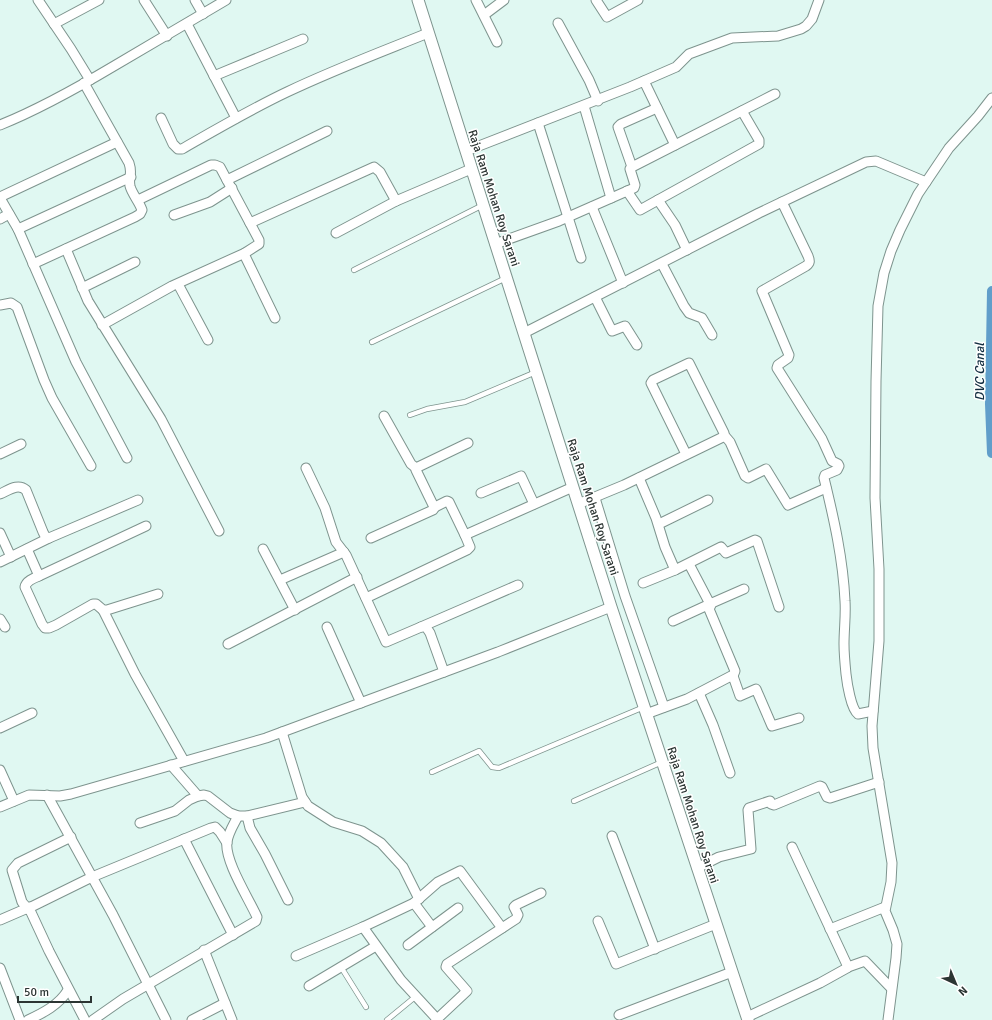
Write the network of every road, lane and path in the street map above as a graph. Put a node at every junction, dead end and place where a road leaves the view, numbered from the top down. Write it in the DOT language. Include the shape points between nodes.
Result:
graph roads {
  1 [pos="38,0"];
  2 [pos="99,0"];
  3 [pos="144,0"];
  4 [pos="196,0"];
  5 [pos="226,0"];
  6 [pos="418,0"];
  7 [pos="476,0"];
  8 [pos="504,0"];
  9 [pos="596,0"];
  10 [pos="638,0"];
  11 [pos="819,0"];
  12 [pos="203,14"];
  13 [pos="484,16"];
  14 [pos="558,23"];
  15 [pos="54,24"];
  16 [pos="187,24"];
  17 [pos="428,33"];
  18 [pos="167,36"];
  19 [pos="302,39"];
  20 [pos="497,42"];
  21 [pos="214,76"];
  22 [pos="644,81"];
  23 [pos="87,82"];
  24 [pos="775,94"];
  25 [pos="992,98"];
  26 [pos="598,101"];
  27 [pos="584,106"];
  28 [pos="657,108"];
  29 [pos="742,111"];
  30 [pos="161,118"];
  31 [pos="236,118"];
  32 [pos="538,123"];
  33 [pos="0,124"];
  34 [pos="327,131"];
  35 [pos="117,142"];
  36 [pos="675,145"];
  37 [pos="466,152"];
  38 [pos="632,167"];
  39 [pos="471,169"];
  40 [pos="131,177"];
  41 [pos="227,180"];
  42 [pos="926,182"];
  43 [pos="232,188"];
  44 [pos="628,191"];
  45 [pos="0,198"];
  46 [pos="611,198"];
  47 [pos="138,200"];
  48 [pos="658,200"];
  49 [pos="396,202"];
  50 [pos="782,202"];
  51 [pos="483,205"];
  52 [pos="592,207"];
  53 [pos="9,214"];
  54 [pos="174,215"];
  55 [pos="568,217"];
  56 [pos="0,219"];
  57 [pos="250,223"];
  58 [pos="18,229"];
  59 [pos="336,232"];
  60 [pos="495,244"];
  61 [pos="66,249"];
  62 [pos="687,250"];
  63 [pos="245,253"];
  64 [pos="581,258"];
  65 [pos="135,262"];
  66 [pos="33,264"];
  67 [pos="662,264"];
  68 [pos="354,270"];
  69 [pos="506,278"];
  70 [pos="623,283"];
  71 [pos="178,284"];
  72 [pos="82,288"];
  73 [pos="596,297"];
  74 [pos="0,304"];
  75 [pos="275,318"];
  76 [pos="102,325"];
  77 [pos="524,333"];
  78 [pos="712,335"];
  79 [pos="208,340"];
  80 [pos="372,342"];
  81 [pos="637,345"];
  82 [pos="536,372"];
  83 [pos="410,415"];
  84 [pos="384,416"];
  85 [pos="724,435"];
  86 [pos="468,443"];
  87 [pos="21,444"];
  88 [pos="0,454"];
  89 [pos="686,454"];
  90 [pos="127,458"];
  91 [pos="91,466"];
  92 [pos="306,468"];
  93 [pos="416,468"];
  94 [pos="639,478"];
  95 [pos="573,487"];
  96 [pos="826,488"];
  97 [pos="481,493"];
  98 [pos="0,494"];
  99 [pos="595,498"];
  100 [pos="138,500"];
  101 [pos="708,500"];
  102 [pos="534,504"];
  103 [pos="578,504"];
  104 [pos="435,507"];
  105 [pos="659,524"];
  106 [pos="146,526"];
  107 [pos="219,530"];
  108 [pos="0,533"];
  109 [pos="465,535"];
  110 [pos="49,538"];
  111 [pos="371,538"];
  112 [pos="27,549"];
  113 [pos="263,549"];
  114 [pos="344,552"];
  115 [pos="11,557"];
  116 [pos="0,562"];
  117 [pos="689,564"];
  118 [pos="675,570"];
  119 [pos="39,576"];
  120 [pos="357,577"];
  121 [pos="280,580"];
  122 [pos="643,583"];
  123 [pos="518,585"];
  124 [pos="744,589"];
  125 [pos="158,594"];
  126 [pos="366,598"];
  127 [pos="711,604"];
  128 [pos="611,607"];
  129 [pos="779,607"];
  130 [pos="103,610"];
  131 [pos="295,610"];
  132 [pos="673,621"];
  133 [pos="327,627"];
  134 [pos="421,627"];
  135 [pos="228,644"];
  136 [pos="444,672"];
  137 [pos="733,676"];
  138 [pos="699,693"];
  139 [pos="361,703"];
  140 [pos="664,707"];
  141 [pos="645,711"];
  142 [pos="873,711"];
  143 [pos="32,713"];
  144 [pos="799,718"];
  145 [pos="0,728"];
  146 [pos="282,732"];
  147 [pos="184,762"];
  148 [pos="662,762"];
  149 [pos="171,765"];
  150 [pos="0,770"];
  151 [pos="432,772"];
  152 [pos="730,773"];
  153 [pos="879,782"];
  154 [pos="47,795"];
  155 [pos="198,796"];
  156 [pos="14,801"];
  157 [pos="574,801"];
  158 [pos="305,802"];
  159 [pos="0,807"];
  160 [pos="242,816"];
  161 [pos="140,824"];
  162 [pos="612,836"];
  163 [pos="71,837"];
  164 [pos="184,839"];
  165 [pos="227,843"];
  166 [pos="792,847"];
  167 [pos="697,868"];
  168 [pos="92,876"];
  169 [pos="542,893"];
  170 [pos="288,900"];
  171 [pos="417,901"];
  172 [pos="885,907"];
  173 [pos="28,908"];
  174 [pos="458,908"];
  175 [pos="0,920"];
  176 [pos="598,922"];
  177 [pos="716,924"];
  178 [pos="364,927"];
  179 [pos="432,927"];
  180 [pos="502,928"];
  181 [pos="830,929"];
  182 [pos="233,935"];
  183 [pos="408,945"];
  184 [pos="376,946"];
  185 [pos="655,949"];
  186 [pos="204,950"];
  187 [pos="296,956"];
  188 [pos="341,966"];
  189 [pos="848,967"];
  190 [pos="0,968"];
  191 [pos="732,972"];
  192 [pos="147,984"];
  193 [pos="309,986"];
  194 [pos="891,988"];
  195 [pos="68,990"];
  196 [pos="415,997"];
  197 [pos="225,1003"];
  198 [pos="366,1007"];
  199 [pos="619,1015"];
  200 [pos="747,1018"];
  201 [pos="20,1020"];
  202 [pos="28,1020"];
  203 [pos="84,1020"];
  204 [pos="93,1020"];
  205 [pos="166,1020"];
  206 [pos="192,1020"];
  207 [pos="232,1020"];
  208 [pos="387,1020"];
  209 [pos="436,1020"];
  210 [pos="888,1020"];
  1 -- 15 [label="street"];
  2 -- 15 [label="street"];
  3 -- 18 [label="street"];
  4 -- 12 [label="street"];
  5 -- 12 [label="street"];
  6 -- 17 [label="street, Raja Ram Mohan Roy Sarani"];
  7 -- 13 [label="street"];
  8 -- 13 [label="street"];
  9 -- 10 [label="street" via="607,17"];
  11 -- 22 [label="street" via="812,20 802,29 778,36 732,38 689,54 676,67"];
  12 -- 16 [label="street"];
  13 -- 20 [label="street"];
  14 -- 26 [label="street"];
  15 -- 23 [label="street"];
  16 -- 18 [label="street"];
  16 -- 21 [label="street"];
  17 -- 31 [label="street" via="312,80"];
  17 -- 37 [label="street, Raja Ram Mohan Roy Sarani"];
  18 -- 23 [label="street"];
  19 -- 21 [label="street"];
  21 -- 31 [label="street"];
  22 -- 26 [label="street"];
  22 -- 28 [label="street"];
  23 -- 33 [label="street" via="30,112"];
  23 -- 35 [label="street"];
  24 -- 29 [label="street"];
  25 -- 42 [label="street" via="949,148"];
  26 -- 27 [label="street"];
  27 -- 32 [label="street"];
  27 -- 46 [label="street"];
  28 -- 36 [label="street"];
  28 -- 38 [label="street" via="618,127"];
  29 -- 36 [label="street"];
  29 -- 48 [label="street" via="759,144"];
  30 -- 31 [label="street" via="173,144 182,149"];
  32 -- 37 [label="street"];
  32 -- 55 [label="street"];
  34 -- 41 [label="street"];
  35 -- 40 [label="street" via="131,168"];
  35 -- 45 [label="street"];
  36 -- 38 [label="street"];
  37 -- 39 [label="street, Raja Ram Mohan Roy Sarani"];
  38 -- 44 [label="street" via="630,169 635,185"];
  39 -- 49 [label="street"];
  39 -- 51 [label="street, Raja Ram Mohan Roy Sarani"];
  40 -- 47 [label="street" via="131,188"];
  40 -- 58 [label="street"];
  41 -- 43 [label="street"];
  41 -- 47 [label="street" via="220,167 215,164"];
  42 -- 50 [label="street" via="872,161"];
  42 -- 142 [label="street" via="891,250 878,306 875,498 879,569 879,641"];
  43 -- 54 [label="street" via="203,205"];
  43 -- 57 [label="street"];
  44 -- 46 [label="street"];
  44 -- 48 [label="street" via="640,210"];
  45 -- 53 [label="street"];
  46 -- 52 [label="street"];
  47 -- 61 [label="street" via="142,210 140,214"];
  48 -- 62 [label="street"];
  49 -- 57 [label="street" via="380,172 374,167"];
  49 -- 59 [label="street"];
  50 -- 62 [label="street"];
  50 -- 96 [label="street" via="810,260 806,266 762,291 789,355 777,368 822,439 832,461 839,466 837,470 824,476"];
  51 -- 60 [label="street, Raja Ram Mohan Roy Sarani"];
  51 -- 68 [label="lane"];
  52 -- 55 [label="street"];
  52 -- 70 [label="street"];
  53 -- 56 [label="street"];
  53 -- 58 [label="street"];
  55 -- 60 [label="street"];
  55 -- 64 [label="street"];
  57 -- 63 [label="street" via="259,244"];
  58 -- 66 [label="street"];
  60 -- 69 [label="street, Raja Ram Mohan Roy Sarani"];
  61 -- 66 [label="street"];
  61 -- 72 [label="street"];
  62 -- 67 [label="street"];
  63 -- 71 [label="street"];
  63 -- 75 [label="street"];
  65 -- 72 [label="street"];
  66 -- 90 [label="street" via="79,368"];
  67 -- 70 [label="street"];
  67 -- 78 [label="street" via="684,306 689,313 702,318"];
  69 -- 77 [label="street, Raja Ram Mohan Roy Sarani"];
  69 -- 80 [label="lane"];
  70 -- 73 [label="street"];
  71 -- 76 [label="street"];
  71 -- 79 [label="street"];
  72 -- 76 [label="street"];
  73 -- 77 [label="street"];
  73 -- 81 [label="street" via="612,331 625,326"];
  74 -- 91 [label="street" via="11,303 17,307 52,398"];
  76 -- 107 [label="street" via="161,419"];
  77 -- 82 [label="street, Raja Ram Mohan Roy Sarani"];
  82 -- 83 [label="lane" via="465,402"];
  82 -- 95 [label="street, Raja Ram Mohan Roy Sarani"];
  84 -- 93 [label="street" via="411,464"];
  85 -- 89 [label="street"];
  85 -- 89 [label="street" via="689,363 653,380 651,383"];
  85 -- 96 [label="street" via="730,442 745,476 748,478 766,469 788,505"];
  86 -- 93 [label="street"];
  87 -- 88 [label="street"];
  89 -- 94 [label="street"];
  92 -- 114 [label="street" via="325,508 336,542"];
  93 -- 104 [label="street"];
  94 -- 99 [label="street"];
  94 -- 105 [label="street"];
  95 -- 102 [label="street"];
  95 -- 103 [label="street, Raja Ram Mohan Roy Sarani"];
  96 -- 142 [label="street" via="841,562 845,601 846,676 857,713"];
  97 -- 102 [label="street" via="521,476"];
  98 -- 110 [label="street" via="18,486 23,487 45,536"];
  99 -- 103 [label="street"];
  99 -- 140 [label="street" via="625,596"];
  100 -- 110 [label="street"];
  101 -- 105 [label="street"];
  102 -- 109 [label="street"];
  103 -- 128 [label="street, Raja Ram Mohan Roy Sarani"];
  104 -- 109 [label="street" via="449,502"];
  104 -- 111 [label="street"];
  105 -- 118 [label="street"];
  106 -- 119 [label="street"];
  108 -- 115 [label="street"];
  109 -- 126 [label="street" via="470,547 467,550"];
  110 -- 112 [label="street"];
  112 -- 115 [label="street"];
  112 -- 119 [label="street"];
  113 -- 121 [label="street"];
  114 -- 120 [label="street"];
  114 -- 121 [label="street"];
  115 -- 116 [label="street"];
  117 -- 118 [label="street"];
  117 -- 127 [label="street"];
  117 -- 129 [label="street" via="721,547 726,553 755,540"];
  118 -- 122 [label="street"];
  119 -- 130 [label="street" via="25,584 25,587 45,628 50,628 93,604"];
  120 -- 126 [label="street"];
  120 -- 131 [label="street"];
  121 -- 131 [label="street"];
  123 -- 134 [label="street"];
  124 -- 127 [label="street"];
  125 -- 130 [label="street"];
  126 -- 134 [label="street" via="386,642"];
  127 -- 132 [label="street"];
  127 -- 137 [label="street" via="709,613 735,671"];
  128 -- 136 [label="street"];
  128 -- 141 [label="street, Raja Ram Mohan Roy Sarani"];
  130 -- 147 [label="street"];
  131 -- 135 [label="street"];
  133 -- 139 [label="street"];
  134 -- 136 [label="street" via="428,629"];
  136 -- 139 [label="street"];
  137 -- 138 [label="street"];
  137 -- 144 [label="street" via="740,696 756,689 772,726"];
  138 -- 140 [label="street"];
  138 -- 152 [label="street"];
  139 -- 146 [label="street"];
  140 -- 141 [label="street"];
  141 -- 148 [label="street, Raja Ram Mohan Roy Sarani"];
  141 -- 151 [label="lane" via="499,768 492,767 479,751"];
  142 -- 153 [label="street" via="873,748"];
  143 -- 145 [label="street"];
  146 -- 147 [label="street"];
  146 -- 158 [label="street"];
  147 -- 149 [label="street"];
  148 -- 157 [label="lane"];
  148 -- 167 [label="street, Raja Ram Mohan Roy Sarani"];
  149 -- 154 [label="street" via="71,794"];
  149 -- 155 [label="street"];
  150 -- 156 [label="street"];
  153 -- 167 [label="street" via="830,798 820,786 774,805 770,801 749,808 751,849 719,857"];
  153 -- 172 [label="street" via="892,863"];
  154 -- 156 [label="street" via="29,795"];
  154 -- 163 [label="street"];
  155 -- 160 [label="street" via="208,796 226,811"];
  155 -- 161 [label="street" via="174,811"];
  156 -- 159 [label="street"];
  158 -- 160 [label="street"];
  158 -- 171 [label="street" via="333,822 362,831 381,842 403,867"];
  160 -- 165 [label="street" via="229,835"];
  160 -- 170 [label="street"];
  162 -- 185 [label="street"];
  163 -- 168 [label="street"];
  163 -- 173 [label="street" via="12,868 22,902"];
  164 -- 165 [label="street" via="215,827"];
  164 -- 168 [label="street"];
  164 -- 182 [label="street"];
  165 -- 182 [label="street" via="230,860 257,917 256,921"];
  166 -- 181 [label="street"];
  167 -- 177 [label="street, Raja Ram Mohan Roy Sarani"];
  168 -- 173 [label="street"];
  168 -- 192 [label="street"];
  169 -- 180 [label="street" via="516,905 514,907 518,917"];
  171 -- 178 [label="street"];
  171 -- 179 [label="street"];
  171 -- 180 [label="street" via="438,882 460,871"];
  172 -- 181 [label="street"];
  172 -- 194 [label="street" via="896,944"];
  173 -- 175 [label="street"];
  173 -- 195 [label="street"];
  174 -- 179 [label="street"];
  176 -- 185 [label="street" via="616,964"];
  177 -- 185 [label="street"];
  177 -- 191 [label="street, Raja Ram Mohan Roy Sarani"];
  178 -- 184 [label="street"];
  178 -- 187 [label="street"];
  179 -- 183 [label="street"];
  180 -- 209 [label="street" via="447,964 446,967 467,991"];
  181 -- 189 [label="street"];
  182 -- 186 [label="street"];
  184 -- 188 [label="street"];
  184 -- 196 [label="street"];
  186 -- 192 [label="street"];
  186 -- 197 [label="street"];
  188 -- 193 [label="street"];
  188 -- 198 [label="lane"];
  189 -- 194 [label="street" via="864,961"];
  189 -- 200 [label="street"];
  190 -- 201 [label="street"];
  191 -- 199 [label="street"];
  191 -- 200 [label="street, Raja Ram Mohan Roy Sarani"];
  192 -- 204 [label="street"];
  192 -- 205 [label="street"];
  194 -- 210 [label="street"];
  195 -- 202 [label="street" via="56,1004"];
  195 -- 203 [label="street"];
  196 -- 208 [label="lane"];
  196 -- 209 [label="street"];
  197 -- 206 [label="street"];
  197 -- 207 [label="street"];
}
